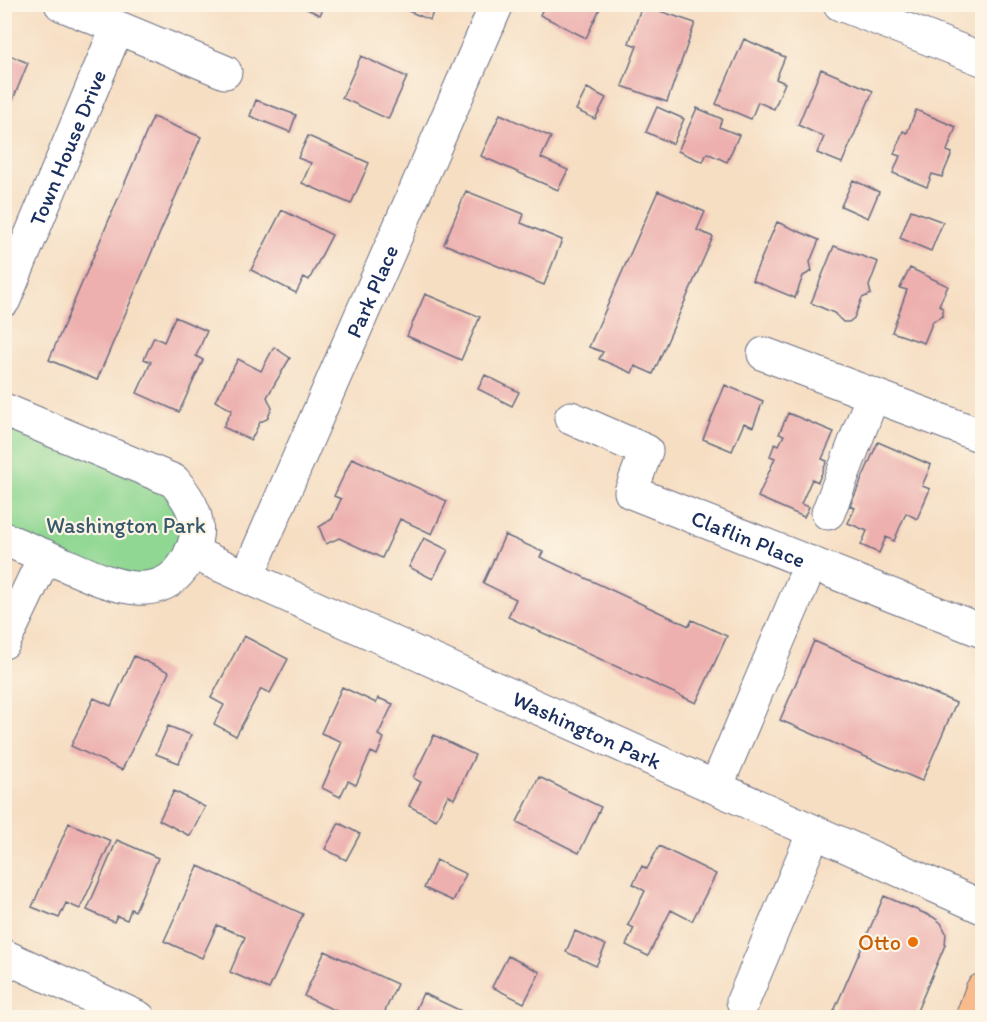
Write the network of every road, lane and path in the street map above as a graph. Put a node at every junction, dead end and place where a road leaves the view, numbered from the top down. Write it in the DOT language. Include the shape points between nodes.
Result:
graph roads {
  1 [pos="61,4"];
  2 [pos="497,4"];
  3 [pos="840,4"];
  4 [pos="117,28"];
  5 [pos="982,60"];
  6 [pos="225,72"];
  7 [pos="4,300"];
  8 [pos="764,354"];
  9 [pos="873,395"];
  10 [pos="4,410"];
  11 [pos="571,418"];
  12 [pos="982,436"];
  13 [pos="828,513"];
  14 [pos="4,539"];
  15 [pos="191,552"];
  16 [pos="45,556"];
  17 [pos="811,563"];
  18 [pos="247,577"];
  19 [pos="982,631"];
  20 [pos="4,642"];
  21 [pos="716,787"];
  22 [pos="814,832"];
  23 [pos="982,907"];
  24 [pos="4,956"];
  25 [pos="982,990"];
  26 [pos="743,1001"];
  27 [pos="139,1017"];
  28 [pos="972,1017"];
  1 -- 4 [label="street"];
  2 -- 18 [label="street, Park Place"];
  3 -- 5 [label="street"];
  4 -- 6 [label="street"];
  4 -- 7 [label="street, Town House Drive"];
  8 -- 9 [label="street"];
  9 -- 12 [label="street"];
  9 -- 13 [label="street"];
  10 -- 15 [label="street" via="174,482 189,500 196,520"];
  11 -- 17 [label="street, Claflin Place" via="646,451 631,492"];
  14 -- 16 [label="street"];
  15 -- 16 [label="street" via="173,576 152,588 130,590"];
  15 -- 18 [label="street, Washington Park"];
  16 -- 20 [label="street"];
  17 -- 19 [label="street, Claflin Place"];
  17 -- 21 [label="street"];
  18 -- 21 [label="street, Washington Park"];
  21 -- 22 [label="street, Washington Park"];
  22 -- 23 [label="street, Washington Park"];
  22 -- 26 [label="street"];
  24 -- 27 [label="street"];
  25 -- 28 [label="main road"];
}
